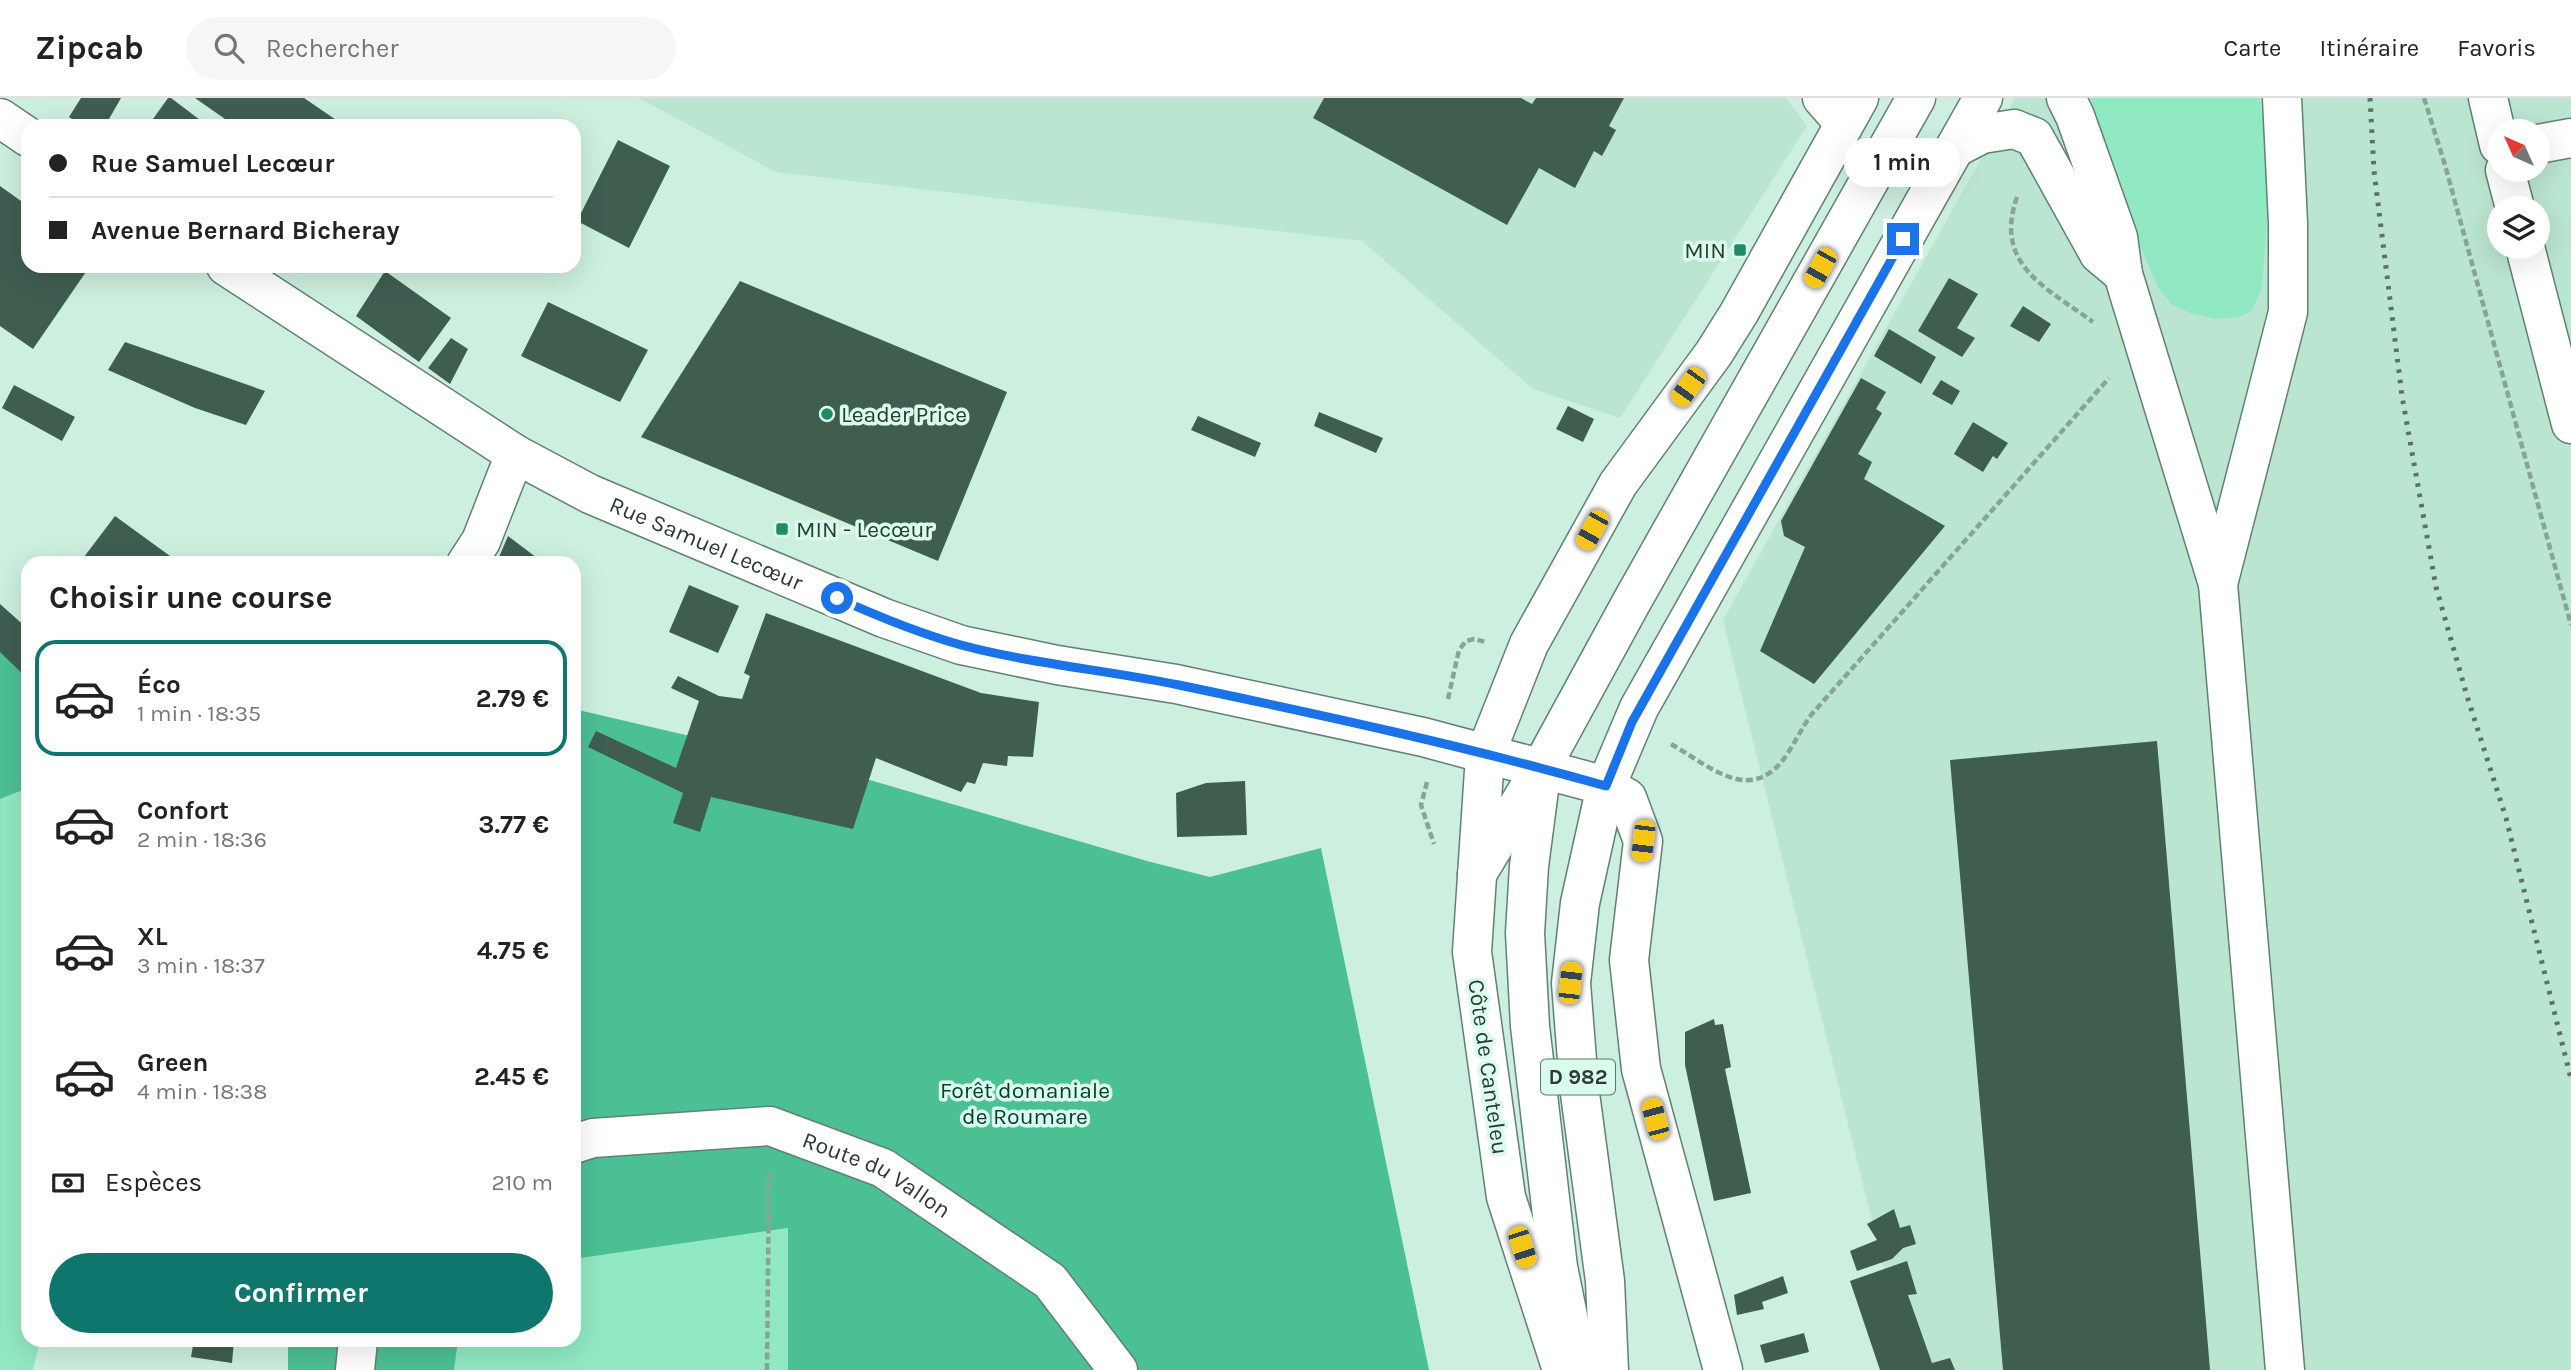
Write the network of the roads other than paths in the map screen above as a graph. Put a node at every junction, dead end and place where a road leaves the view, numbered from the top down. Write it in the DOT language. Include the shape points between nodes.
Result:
graph roads {
  1 [pos="1916,98"];
  2 [pos="1983,98"];
  3 [pos="2066,98"];
  4 [pos="2281,98"];
  5 [pos="2488,98"];
  6 [pos="1842,106"];
  7 [pos="0,118"];
  8 [pos="2493,119"];
  9 [pos="21,132"];
  10 [pos="2571,138"];
  11 [pos="2550,142"];
  12 [pos="1955,148"];
  13 [pos="2528,259"];
  14 [pos="237,273"];
  15 [pos="2123,274"];
  16 [pos="2571,424"];
  17 [pos="515,454"];
  18 [pos="471,556"];
  19 [pos="2218,584"];
  20 [pos="1485,755"];
  21 [pos="1541,768"];
  22 [pos="1606,786"];
  23 [pos="1477,874"];
  24 [pos="581,1142"];
  25 [pos="357,1347"];
  26 [pos="355,1370"];
  27 [pos="1118,1370"];
  28 [pos="1562,1370"];
  29 [pos="1579,1370"];
  30 [pos="1609,1370"];
  31 [pos="1723,1370"];
  32 [pos="2285,1370"];
  1 -- 21 [label="main road"];
  2 -- 12 [label="main road, D 982"];
  3 -- 15 [label="main road" via="2118,237"];
  4 -- 19 [label="main road" via="2288,312"];
  5 -- 8 [label="main road"];
  6 -- 20 [label="main road, Côte de Canteleu" via="1733,323 1618,484 1521,660"];
  7 -- 9 [label="main road"];
  10 -- 11 [label="main road"];
  12 -- 15 [label="main road" via="1982,134 2014,129 2034,137 2099,254"];
  12 -- 22 [label="main road, D 982" via="1632,722"];
  13 -- 16 [label="main road"];
  14 -- 17 [label="main road, Rue Samuel Lecœur"];
  15 -- 19 [label="main road"];
  17 -- 18 [label="main road"];
  17 -- 20 [label="main road, Rue Samuel Lecœur" via="590,494 884,618 961,645 1176,684"];
  19 -- 32 [label="main road"];
  20 -- 21 [label="main road, Rue Samuel Lecœur"];
  20 -- 23 [label="main road, Côte de Canteleu"];
  21 -- 22 [label="main road, Rue Samuel Lecœur"];
  21 -- 23 [label="main road"];
  21 -- 29 [label="main road" via="1525,933 1530,1026 1558,1267"];
  22 -- 30 [label="main road, D 982" via="1580,903 1570,983 1580,1100 1605,1281"];
  22 -- 31 [label="main road" via="1627,798 1643,841 1629,960 1641,1069"];
  23 -- 28 [label="main road, Côte de Canteleu" via="1472,952 1506,1197"];
  24 -- 27 [label="main road, Route du Vallon" via="770,1126 883,1168 1050,1281"];
  25 -- 26 [label="main road"];
}
